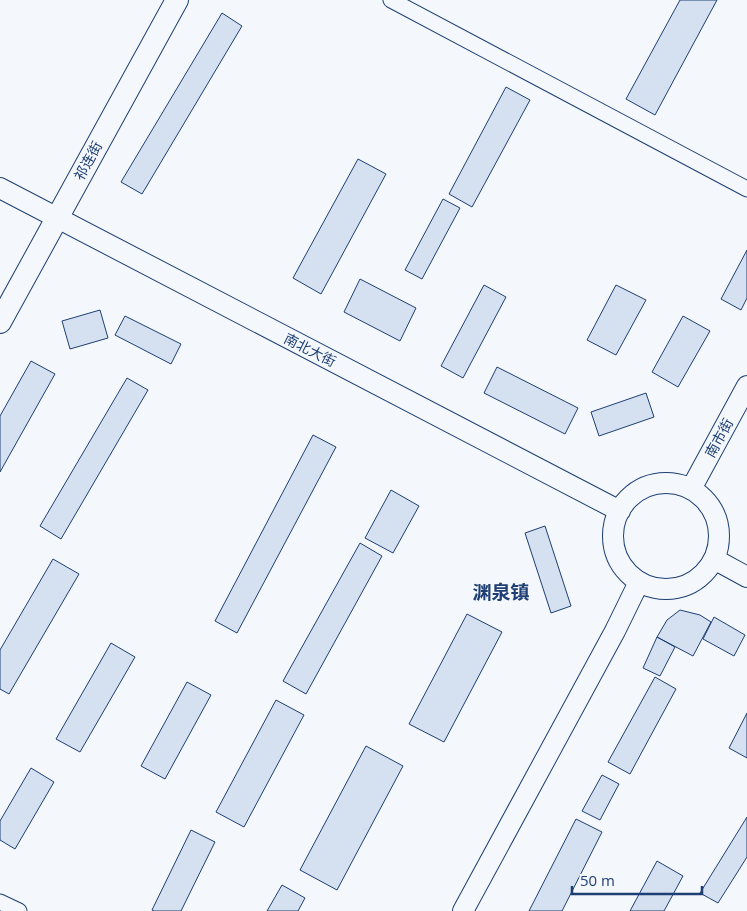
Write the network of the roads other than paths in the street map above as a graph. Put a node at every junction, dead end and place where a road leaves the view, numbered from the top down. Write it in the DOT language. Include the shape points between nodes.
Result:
graph roads {
  1 [pos="178,0"];
  2 [pos="391,0"];
  3 [pos="0,188"];
  4 [pos="747,189"];
  5 [pos="56,219"];
  6 [pos="0,322"];
  7 [pos="747,386"];
  8 [pos="691,489"];
  9 [pos="620,510"];
  10 [pos="714,559"];
  11 [pos="747,577"];
  12 [pos="638,582"];
  13 [pos="0,902"];
  14 [pos="18,911"];
  15 [pos="463,911"];
  1 -- 5 [label="main road, 祁连街"];
  2 -- 4 [label="street"];
  3 -- 5 [label="street, 南北大街"];
  5 -- 6 [label="main road, 祁连街"];
  5 -- 9 [label="street, 南北大街"];
  7 -- 8 [label="street, 南市街"];
  8 -- 9 [label="street" via="673,484 642,489 631,496"];
  8 -- 10 [label="street" via="714,513 718,546"];
  9 -- 12 [label="street" via="614,524 615,553 624,569"];
  10 -- 11 [label="street"];
  10 -- 12 [label="street" via="695,581 673,589 648,587"];
  12 -- 15 [label="street" via="615,631"];
  13 -- 14 [label="street"];
}
